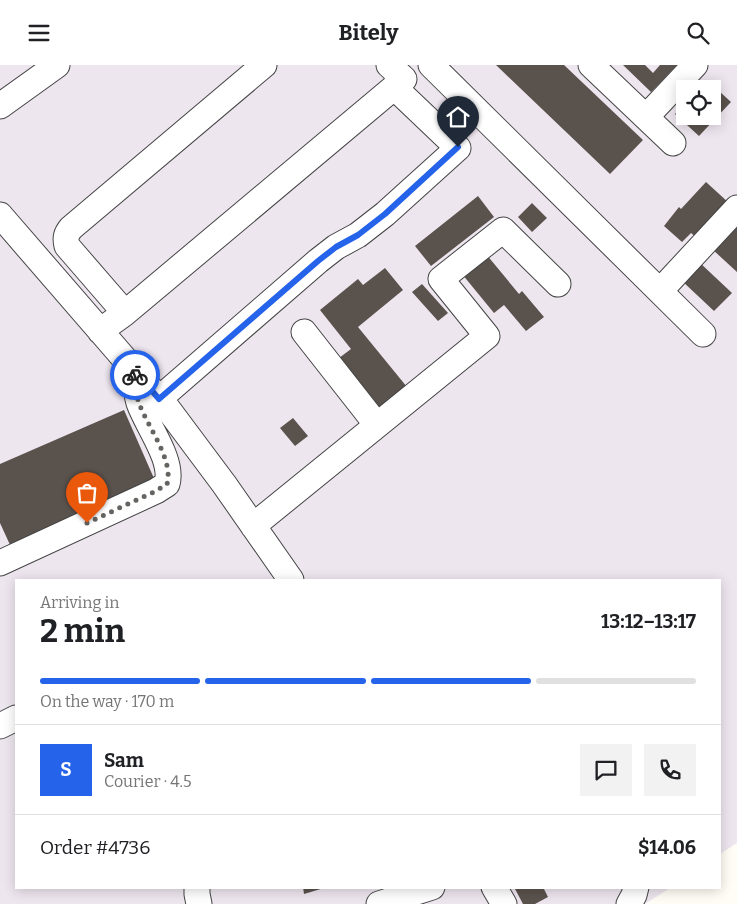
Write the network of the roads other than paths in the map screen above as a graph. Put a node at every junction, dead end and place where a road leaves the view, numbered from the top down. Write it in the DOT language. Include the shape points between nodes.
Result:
graph roads {
  1 [pos="57,65"];
  2 [pos="264,65"];
  3 [pos="431,65"];
  4 [pos="591,65"];
  5 [pos="695,65"];
  6 [pos="392,76"];
  7 [pos="0,106"];
  8 [pos="646,117"];
  9 [pos="673,143"];
  10 [pos="737,208"];
  11 [pos="0,215"];
  12 [pos="558,284"];
  13 [pos="660,291"];
  14 [pos="125,313"];
  15 [pos="100,331"];
  16 [pos="304,332"];
  17 [pos="703,334"];
  18 [pos="134,370"];
  19 [pos="159,399"];
  20 [pos="377,425"];
  21 [pos="253,526"];
  22 [pos="0,563"];
  23 [pos="290,579"];
  24 [pos="15,718"];
  25 [pos="0,726"];
  26 [pos="197,889"];
  27 [pos="426,889"];
  28 [pos="495,889"];
  29 [pos="636,889"];
  30 [pos="199,904"];
  31 [pos="379,904"];
  32 [pos="504,904"];
  33 [pos="629,904"];
  1 -- 7 [label="street"];
  2 -- 14 [label="street" via="67,234 67,246"];
  3 -- 13 [label="street"];
  4 -- 8 [label="street"];
  5 -- 8 [label="street"];
  6 -- 14 [label="street"];
  6 -- 19 [label="street" via="458,147 385,214 318,261"];
  8 -- 9 [label="street"];
  10 -- 13 [label="street"];
  11 -- 15 [label="street"];
  12 -- 20 [label="street" via="503,230 441,279 487,336"];
  13 -- 17 [label="street"];
  14 -- 15 [label="street"];
  15 -- 18 [label="street"];
  16 -- 20 [label="street"];
  18 -- 19 [label="street"];
  18 -- 22 [label="street" via="140,403 168,465 167,484"];
  19 -- 21 [label="street" via="197,446"];
  20 -- 21 [label="street"];
  21 -- 23 [label="street"];
  24 -- 25 [label="street"];
  26 -- 30 [label="street"];
  27 -- 31 [label="street"];
  28 -- 32 [label="street"];
  29 -- 33 [label="street"];
}
